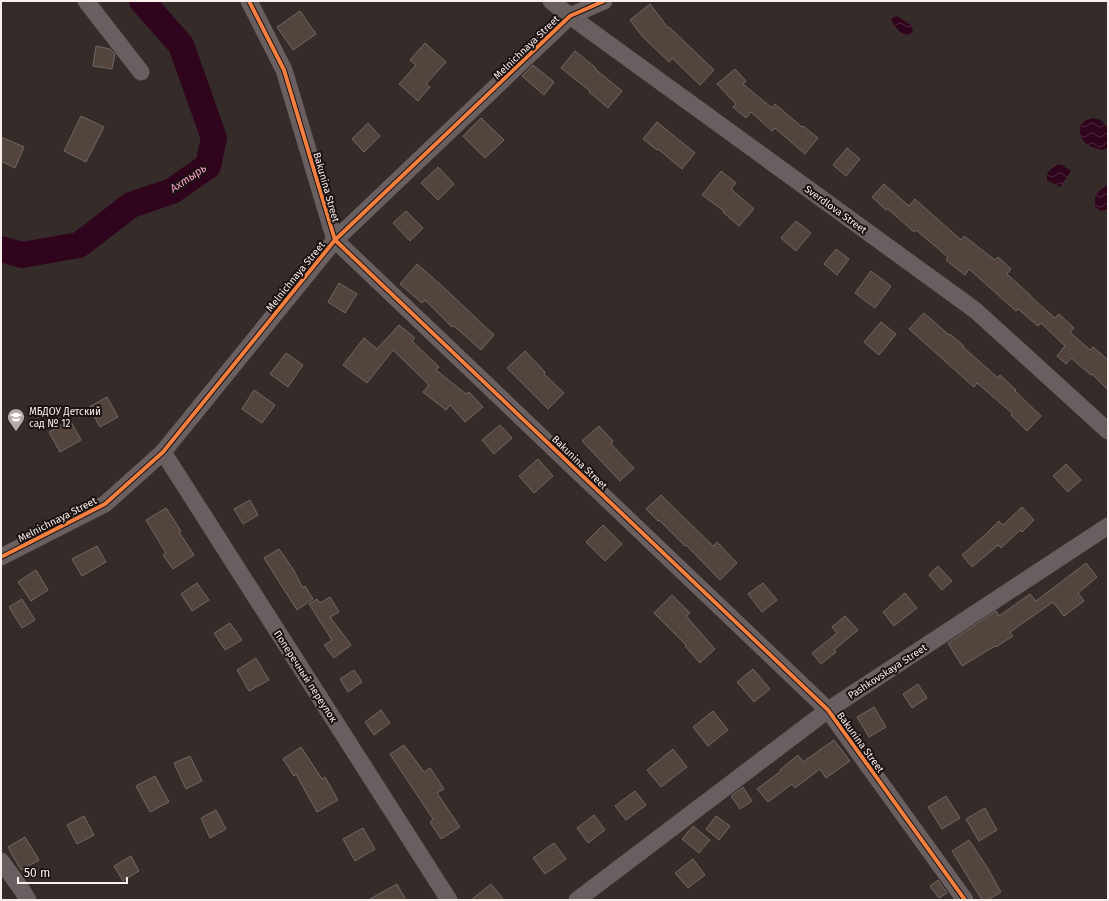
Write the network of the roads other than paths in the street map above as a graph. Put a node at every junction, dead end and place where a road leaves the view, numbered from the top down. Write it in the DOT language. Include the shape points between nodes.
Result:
graph roads {
  1 [pos="86,1"];
  2 [pos="249,1"];
  3 [pos="552,1"];
  4 [pos="604,1"];
  5 [pos="570,16"];
  6 [pos="140,72"];
  7 [pos="334,240"];
  8 [pos="1108,431"];
  9 [pos="163,452"];
  10 [pos="1108,526"];
  11 [pos="1,557"];
  12 [pos="828,710"];
  13 [pos="1,861"];
  14 [pos="28,900"];
  15 [pos="449,900"];
  16 [pos="577,900"];
  17 [pos="965,900"];
  1 -- 6 [label="street"];
  2 -- 7 [label="street, Bakunina Street" via="284,70"];
  3 -- 5 [label="street, Sverdlova Street"];
  4 -- 5 [label="street, Melnichnaya Street"];
  5 -- 7 [label="street, Melnichnaya Street"];
  5 -- 8 [label="street, Sverdlova Street" via="975,310"];
  7 -- 9 [label="street, Melnichnaya Street"];
  7 -- 12 [label="street, Bakunina Street"];
  9 -- 11 [label="street, Melnichnaya Street" via="105,504"];
  9 -- 15 [label="street, Поперечный переулок"];
  10 -- 12 [label="street, Pashkovskaya Street"];
  12 -- 16 [label="street, Pashkovskaya Street"];
  12 -- 17 [label="street, Bakunina Street"];
  13 -- 14 [label="street"];
}
